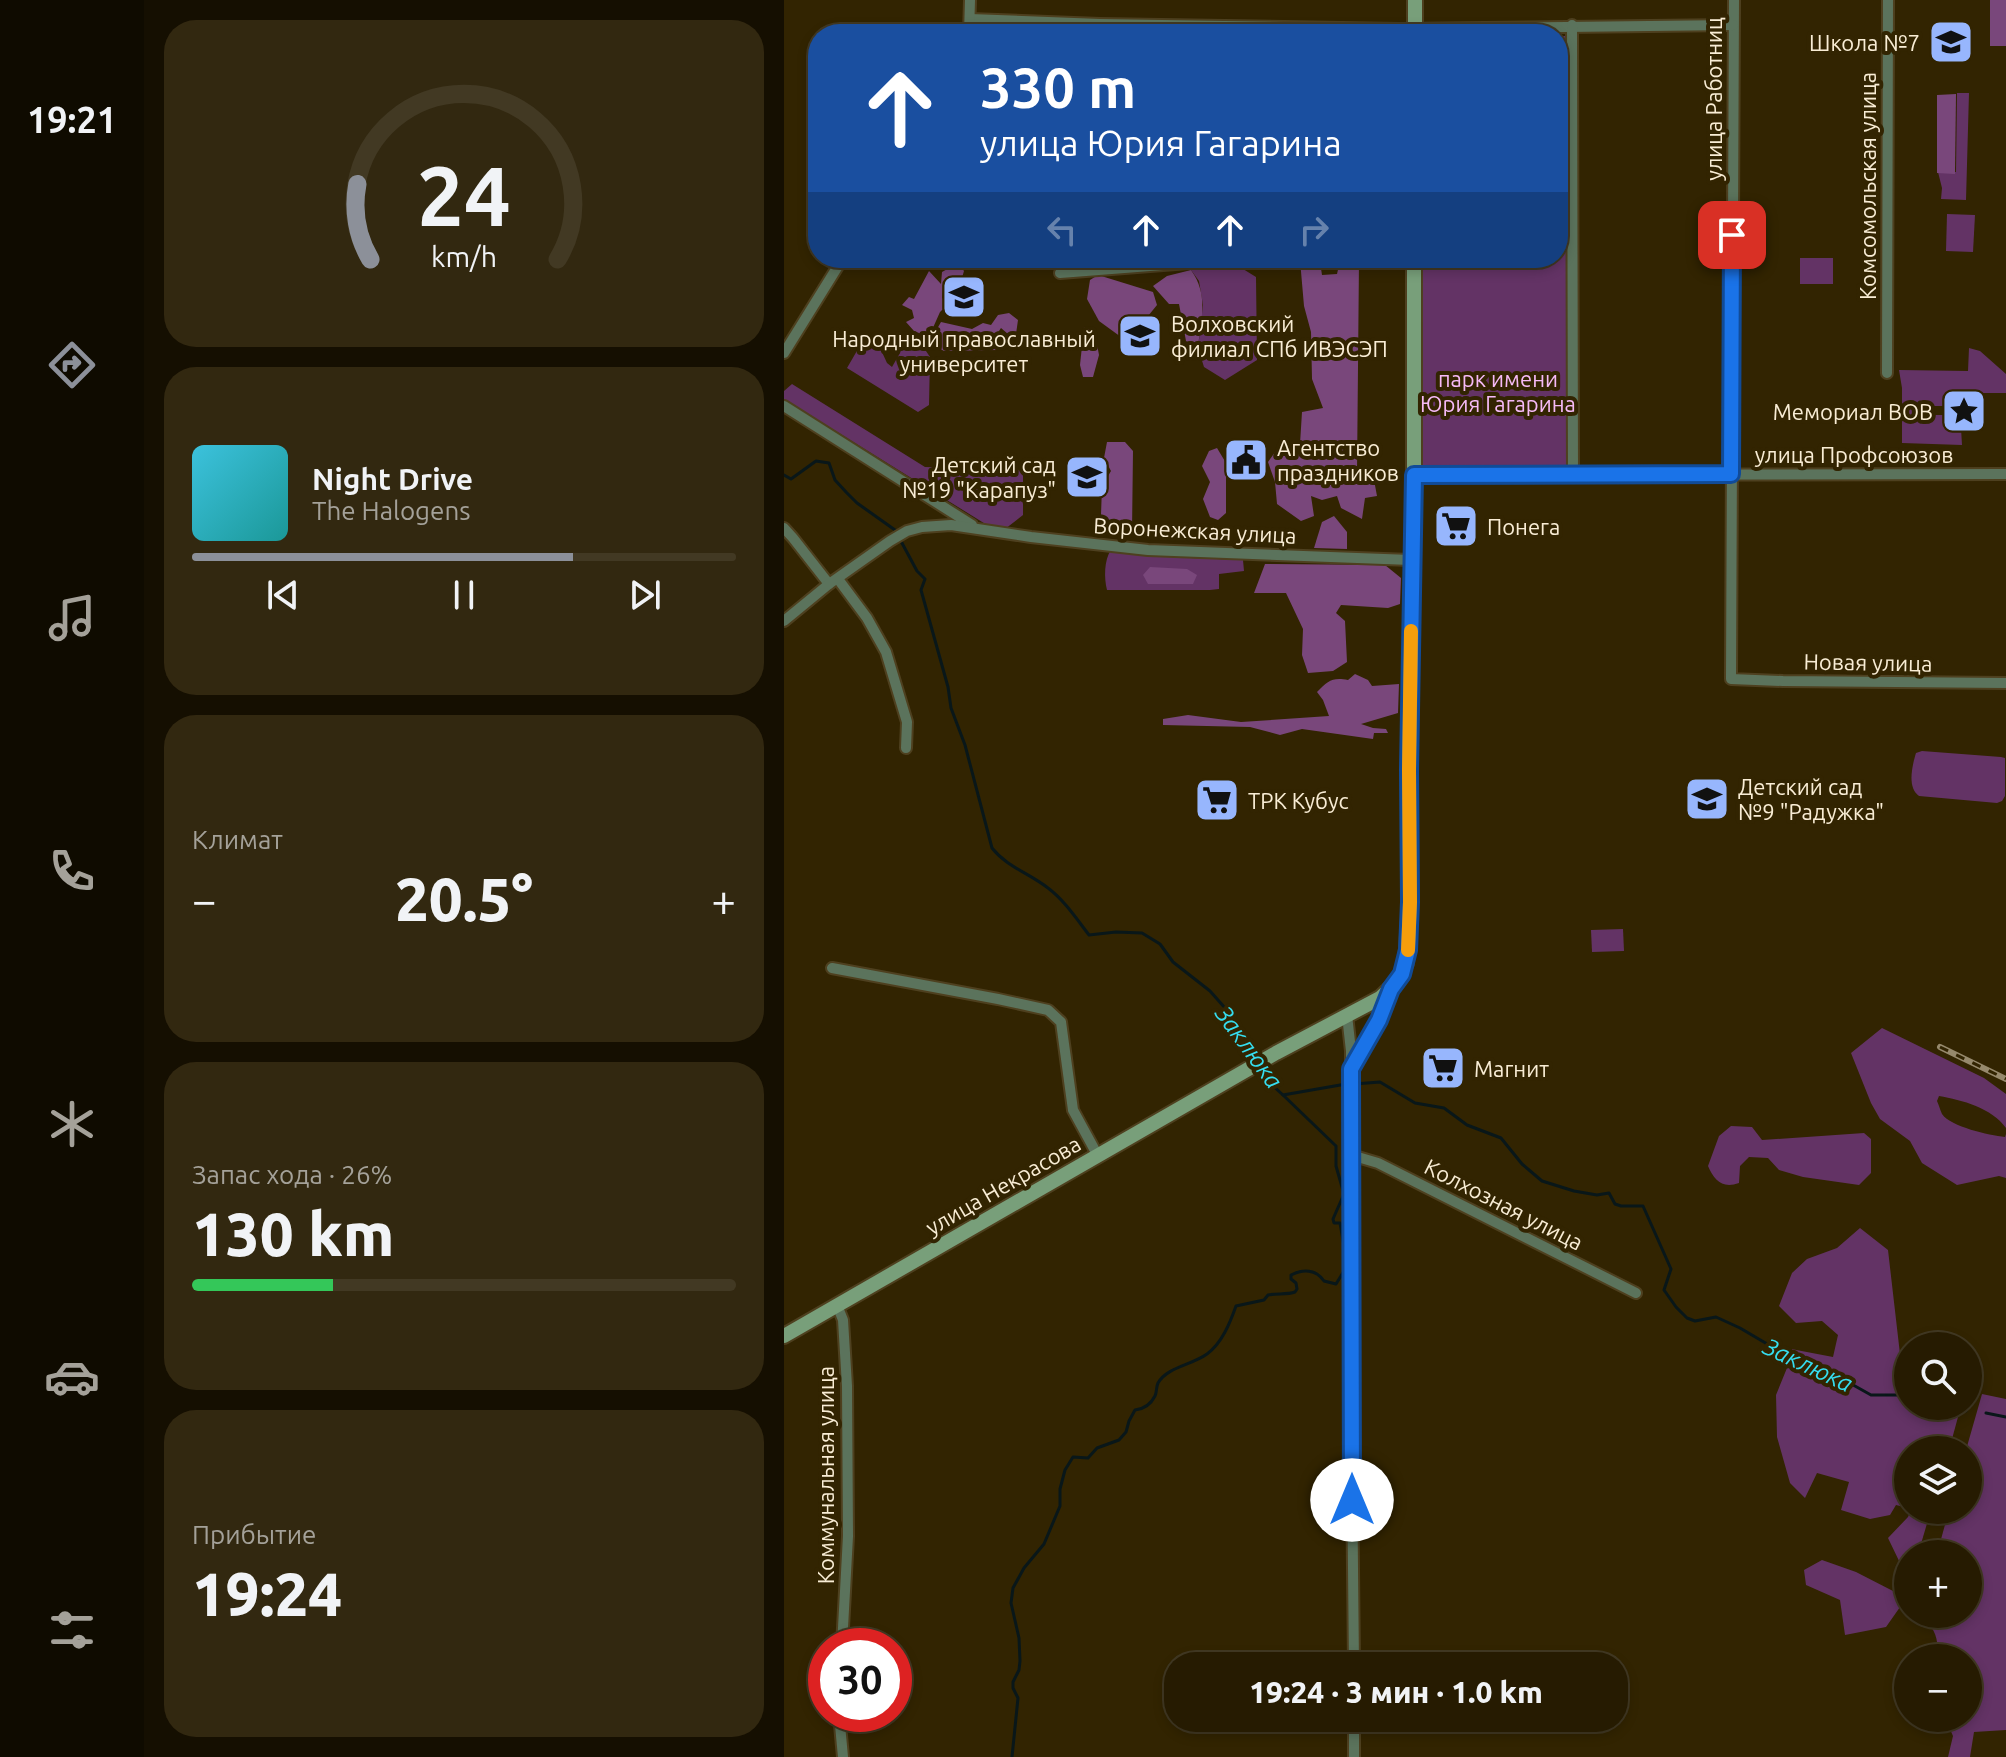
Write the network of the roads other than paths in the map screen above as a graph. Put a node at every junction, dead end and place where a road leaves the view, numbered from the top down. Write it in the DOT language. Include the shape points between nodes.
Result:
graph roads {
  1 [pos="970,0"];
  2 [pos="1415,0"];
  3 [pos="1734,0"];
  4 [pos="1888,0"];
  5 [pos="970,19"];
  6 [pos="970,24"];
  7 [pos="1100,24"];
  8 [pos="1415,24"];
  9 [pos="1568,25"];
  10 [pos="1572,25"];
  11 [pos="1733,25"];
  12 [pos="837,268"];
  13 [pos="1124,268"];
  14 [pos="1414,268"];
  15 [pos="1060,273"];
  16 [pos="784,353"];
  17 [pos="1887,373"];
  18 [pos="784,406"];
  19 [pos="1731,474"];
  20 [pos="2006,474"];
  21 [pos="1414,475"];
  22 [pos="1573,475"];
  23 [pos="784,528"];
  24 [pos="977,528"];
  25 [pos="1411,560"];
  26 [pos="833,582"];
  27 [pos="784,621"];
  28 [pos="1731,679"];
  29 [pos="2006,683"];
  30 [pos="906,748"];
  31 [pos="832,968"];
  32 [pos="1394,986"];
  33 [pos="1347,1015"];
  34 [pos="1351,1069"];
  35 [pos="1351,1155"];
  36 [pos="1098,1156"];
  37 [pos="1636,1293"];
  38 [pos="837,1305"];
  39 [pos="784,1336"];
  40 [pos="843,1628"];
  41 [pos="1354,1652"];
  42 [pos="841,1732"];
  43 [pos="1354,1732"];
  44 [pos="843,1757"];
  45 [pos="1354,1757"];
  1 -- 5 [label="street"];
  2 -- 8 [label="main road"];
  3 -- 11 [label="street, улица Работниц"];
  4 -- 17 [label="street, Комсомольская улица"];
  5 -- 6 [label="street"];
  5 -- 7 [label="street"];
  9 -- 10 [label="street"];
  10 -- 11 [label="street"];
  10 -- 22 [label="street"];
  11 -- 19 [label="street, улица Работниц"];
  12 -- 16 [label="street"];
  13 -- 15 [label="street"];
  14 -- 21 [label="main road"];
  18 -- 24 [label="street, Воронежская улица"];
  19 -- 20 [label="street, улица Профсоюзов"];
  19 -- 22 [label="street, улица Профсоюзов"];
  19 -- 28 [label="street, улица Работниц"];
  21 -- 22 [label="street, улица Профсоюзов"];
  21 -- 25 [label="main road"];
  23 -- 26 [label="street"];
  24 -- 25 [label="street, Воронежская улица" via="1148,550"];
  24 -- 26 [label="street, Воронежская улица" via="951,525 907,531"];
  25 -- 32 [label="main road" via="1410,915 1406,963"];
  26 -- 27 [label="street"];
  26 -- 30 [label="street" via="867,618 886,652 907,722"];
  28 -- 29 [label="street, Новая улица"];
  31 -- 36 [label="street" via="1048,1010 1061,1022 1073,1110"];
  32 -- 33 [label="main road"];
  32 -- 34 [label="street"];
  33 -- 34 [label="street"];
  33 -- 36 [label="main road, улица Некрасова"];
  34 -- 35 [label="street"];
  35 -- 37 [label="street, Колхозная улица" via="1378,1163"];
  35 -- 41 [label="street"];
  36 -- 38 [label="main road, улица Некрасова"];
  38 -- 39 [label="main road, улица Некрасова"];
  38 -- 40 [label="street, Коммунальная улица" via="843,1320 847,1386"];
  42 -- 44 [label="street"];
  43 -- 45 [label="street"];
}
